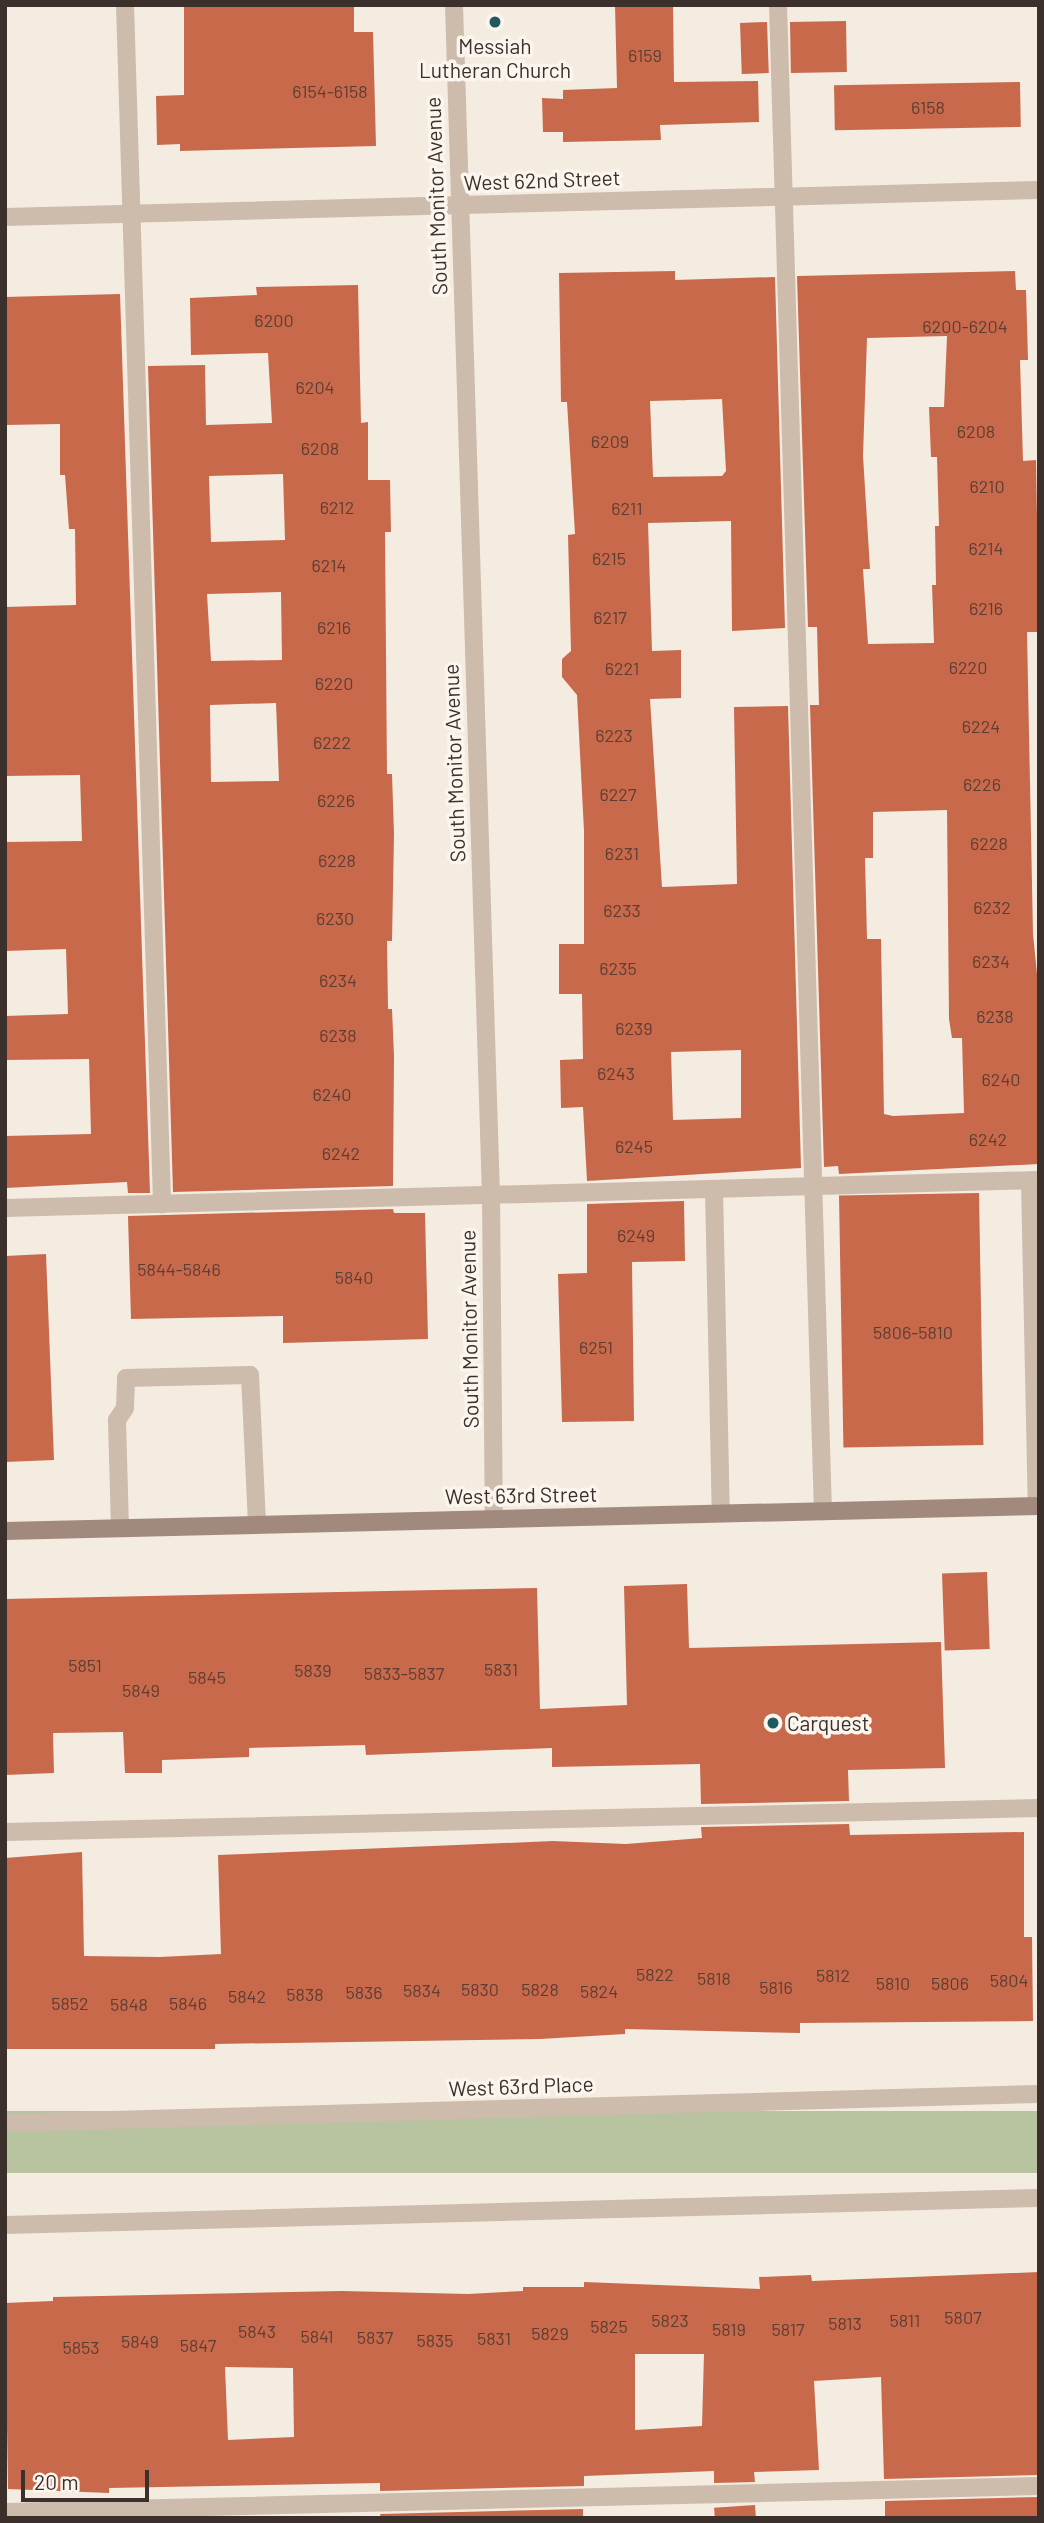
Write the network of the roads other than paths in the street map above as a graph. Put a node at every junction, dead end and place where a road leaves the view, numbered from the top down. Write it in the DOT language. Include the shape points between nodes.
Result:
graph roads {
  1 [pos="125,5"];
  2 [pos="454,5"];
  3 [pos="778,5"];
  4 [pos="1039,190"];
  5 [pos="782,197"];
  6 [pos="459,205"];
  7 [pos="131,214"];
  8 [pos="5,217"];
  9 [pos="1034,1181"];
  10 [pos="813,1186"];
  11 [pos="713,1189"];
  12 [pos="491,1194"];
  13 [pos="163,1203"];
  14 [pos="5,1208"];
  15 [pos="1038,1506"];
  16 [pos="823,1511"];
  17 [pos="721,1513"];
  18 [pos="494,1518"];
  19 [pos="257,1524"];
  20 [pos="120,1528"];
  21 [pos="5,1531"];
  22 [pos="1039,1808"];
  23 [pos="5,1832"];
  24 [pos="1039,2094"];
  25 [pos="5,2123"];
  26 [pos="1039,2198"];
  27 [pos="5,2225"];
  28 [pos="1039,2486"];
  29 [pos="5,2512"];
  1 -- 7 [label="street"];
  2 -- 6 [label="street, South Monitor Avenue"];
  3 -- 5 [label="street"];
  4 -- 5 [label="street, West 62nd Street"];
  5 -- 6 [label="street, West 62nd Street"];
  5 -- 10 [label="street"];
  6 -- 7 [label="street, West 62nd Street"];
  6 -- 12 [label="street, South Monitor Avenue"];
  7 -- 8 [label="street, West 62nd Street"];
  7 -- 13 [label="street"];
  9 -- 10 [label="street"];
  9 -- 15 [label="street"];
  10 -- 11 [label="street"];
  10 -- 16 [label="street"];
  11 -- 12 [label="street"];
  11 -- 17 [label="street"];
  12 -- 13 [label="street"];
  12 -- 18 [label="street, South Monitor Avenue"];
  13 -- 14 [label="street"];
  15 -- 16 [label="main road, West 63rd Street"];
  16 -- 17 [label="main road, West 63rd Street"];
  17 -- 18 [label="main road, West 63rd Street"];
  18 -- 19 [label="main road, West 63rd Street"];
  19 -- 20 [label="main road, West 63rd Street"];
  19 -- 20 [label="street" via="250,1375 126,1378 125,1408 117,1420"];
  20 -- 21 [label="main road, West 63rd Street"];
  22 -- 23 [label="street"];
  24 -- 25 [label="street, West 63rd Place"];
  26 -- 27 [label="street"];
  28 -- 29 [label="street"];
}
